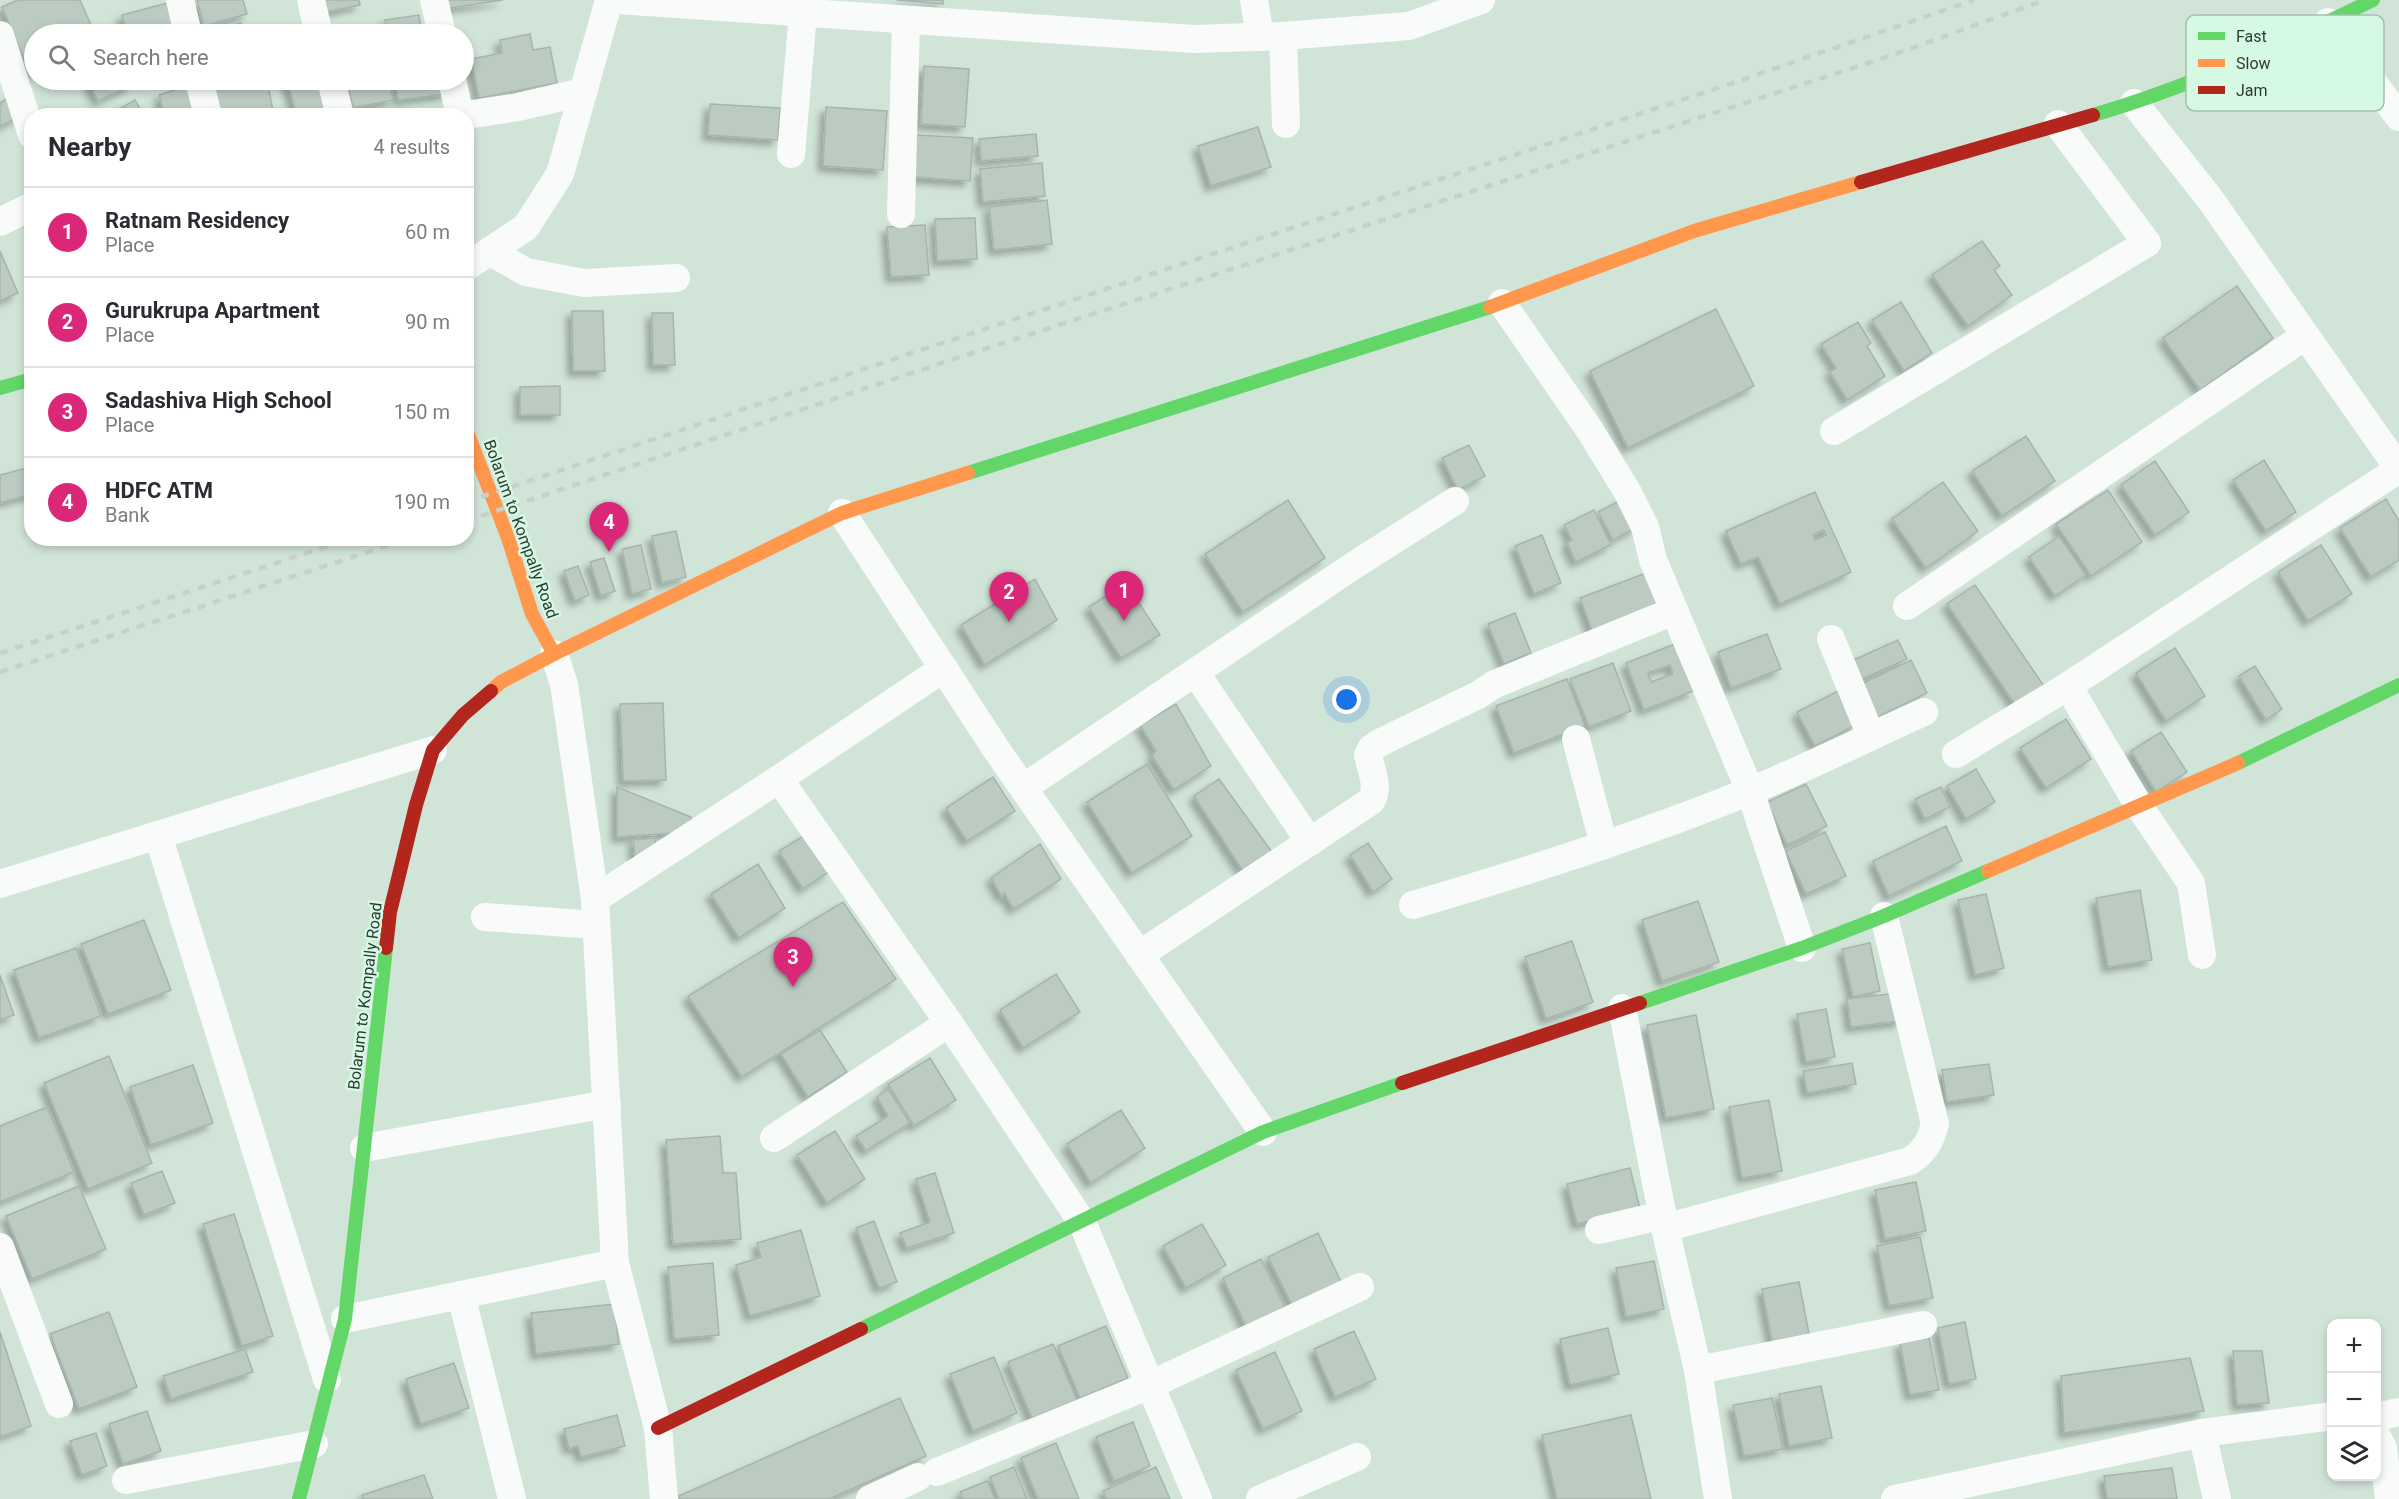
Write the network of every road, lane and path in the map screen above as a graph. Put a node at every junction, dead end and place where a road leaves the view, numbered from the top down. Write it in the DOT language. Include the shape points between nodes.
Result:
graph roads {
  1 [pos="180,0"];
  2 [pos="311,0"];
  3 [pos="434,0"];
  4 [pos="609,0"];
  5 [pos="617,0"];
  6 [pos="1254,0"];
  7 [pos="1481,0"];
  8 [pos="2373,0"];
  9 [pos="803,13"];
  10 [pos="2342,15"];
  11 [pos="906,20"];
  12 [pos="186,24"];
  13 [pos="317,24"];
  14 [pos="440,24"];
  15 [pos="0,35"];
  16 [pos="1272,36"];
  17 [pos="2186,83"];
  18 [pos="202,90"];
  19 [pos="334,90"];
  20 [pos="454,90"];
  21 [pos="583,92"];
  22 [pos="2384,97"];
  23 [pos="2134,103"];
  24 [pos="206,108"];
  25 [pos="338,108"];
  26 [pos="458,108"];
  27 [pos="24,110"];
  28 [pos="474,113"];
  29 [pos="2399,117"];
  30 [pos="1286,124"];
  31 [pos="2058,124"];
  32 [pos="791,154"];
  33 [pos="24,210"];
  34 [pos="901,214"];
  35 [pos="0,222"];
  36 [pos="489,251"];
  37 [pos="474,261"];
  38 [pos="676,278"];
  39 [pos="1503,303"];
  40 [pos="2306,336"];
  41 [pos="24,381"];
  42 [pos="0,388"];
  43 [pos="1834,431"];
  44 [pos="474,450"];
  45 [pos="2399,469"];
  46 [pos="1455,501"];
  47 [pos="842,513"];
  48 [pos="1907,606"];
  49 [pos="1674,611"];
  50 [pos="1831,639"];
  51 [pos="554,654"];
  52 [pos="944,668"];
  53 [pos="1195,672"];
  54 [pos="2399,685"];
  55 [pos="2068,686"];
  56 [pos="1924,712"];
  57 [pos="1871,736"];
  58 [pos="1576,739"];
  59 [pos="433,750"];
  60 [pos="1956,754"];
  61 [pos="779,779"];
  62 [pos="1023,788"];
  63 [pos="1750,791"];
  64 [pos="2139,806"];
  65 [pos="158,835"];
  66 [pos="1310,842"];
  67 [pos="1604,845"];
  68 [pos="0,884"];
  69 [pos="1413,905"];
  70 [pos="596,912"];
  71 [pos="1884,916"];
  72 [pos="485,917"];
  73 [pos="1802,948"];
  74 [pos="1139,956"];
  75 [pos="2202,956"];
  76 [pos="1622,1008"];
  77 [pos="949,1023"];
  78 [pos="607,1104"];
  79 [pos="1263,1132"];
  80 [pos="774,1138"];
  81 [pos="364,1148"];
  82 [pos="1664,1221"];
  83 [pos="1082,1222"];
  84 [pos="1599,1230"];
  85 [pos="0,1247"];
  86 [pos="615,1263"];
  87 [pos="1359,1287"];
  88 [pos="461,1295"];
  89 [pos="345,1319"];
  90 [pos="1923,1325"];
  91 [pos="1698,1370"];
  92 [pos="327,1379"];
  93 [pos="1149,1385"];
  94 [pos="59,1404"];
  95 [pos="2399,1412"];
  96 [pos="2381,1416"];
  97 [pos="2327,1417"];
  98 [pos="658,1428"];
  99 [pos="2202,1433"];
  100 [pos="314,1444"];
  101 [pos="2381,1444"];
  102 [pos="1358,1457"];
  103 [pos="126,1480"];
  104 [pos="300,1499"];
  105 [pos="512,1499"];
  106 [pos="664,1499"];
  107 [pos="870,1499"];
  108 [pos="1198,1499"];
  109 [pos="1260,1499"];
  110 [pos="1718,1499"];
  111 [pos="1895,1499"];
  112 [pos="2217,1499"];
  113 [pos="2390,1499"];
  1 -- 12 [label="street"];
  2 -- 13 [label="street"];
  3 -- 14 [label="street"];
  4 -- 21 [label="street"];
  5 -- 9 [label="street"];
  6 -- 16 [label="street"];
  7 -- 16 [label="street" via="1409,26"];
  8 -- 10 [label="street"];
  9 -- 11 [label="street"];
  9 -- 32 [label="street"];
  11 -- 16 [label="street" via="1194,39"];
  11 -- 34 [label="street"];
  15 -- 27 [label="street"];
  16 -- 30 [label="street"];
  17 -- 23 [label="street"];
  18 -- 24 [label="street"];
  19 -- 25 [label="street"];
  20 -- 26 [label="street"];
  21 -- 28 [label="street"];
  21 -- 36 [label="street" via="560,174 525,227"];
  22 -- 29 [label="street"];
  23 -- 31 [label="street"];
  23 -- 40 [label="street" via="2210,199"];
  31 -- 39 [label="street" via="1694,231"];
  31 -- 43 [label="street" via="2146,243"];
  33 -- 35 [label="street"];
  36 -- 37 [label="street"];
  36 -- 38 [label="street" via="526,272 584,283"];
  39 -- 47 [label="street"];
  39 -- 49 [label="street" via="1627,491 1645,527 1653,560"];
  40 -- 45 [label="street"];
  40 -- 48 [label="street"];
  41 -- 42 [label="street"];
  44 -- 51 [label="street, Bolarum to Kompally Road" via="532,614"];
  45 -- 55 [label="street"];
  46 -- 53 [label="street"];
  47 -- 51 [label="street"];
  47 -- 52 [label="street"];
  49 -- 63 [label="street"];
  49 -- 66 [label="street" via="1495,684 1379,743 1368,755 1376,794"];
  50 -- 57 [label="street"];
  51 -- 59 [label="street, Bolarum to Kompally Road" via="501,682 463,715"];
  51 -- 70 [label="street" via="564,684"];
  52 -- 61 [label="street"];
  52 -- 62 [label="street"];
  53 -- 62 [label="street"];
  53 -- 66 [label="street"];
  54 -- 64 [label="street"];
  55 -- 60 [label="street"];
  55 -- 64 [label="street"];
  56 -- 57 [label="street"];
  57 -- 63 [label="street"];
  58 -- 67 [label="street"];
  59 -- 65 [label="street"];
  59 -- 81 [label="street, Bolarum to Kompally Road" via="390,912"];
  61 -- 70 [label="street"];
  61 -- 77 [label="street"];
  62 -- 74 [label="street"];
  63 -- 67 [label="street"];
  63 -- 73 [label="street"];
  64 -- 71 [label="street"];
  64 -- 75 [label="street" via="2192,883"];
  65 -- 68 [label="street"];
  65 -- 92 [label="street"];
  66 -- 74 [label="street"];
  67 -- 69 [label="street"];
  70 -- 72 [label="street"];
  70 -- 78 [label="street"];
  71 -- 73 [label="street"];
  71 -- 82 [label="street" via="1935,1124 1923,1152 1910,1161"];
  73 -- 76 [label="street"];
  74 -- 79 [label="street"];
  76 -- 79 [label="street"];
  76 -- 82 [label="street"];
  77 -- 80 [label="street"];
  77 -- 83 [label="street"];
  78 -- 81 [label="street"];
  78 -- 86 [label="street"];
  79 -- 83 [label="street"];
  81 -- 89 [label="street, Bolarum to Kompally Road"];
  82 -- 84 [label="street"];
  82 -- 91 [label="street"];
  83 -- 93 [label="street"];
  83 -- 98 [label="street"];
  85 -- 94 [label="street"];
  86 -- 88 [label="street"];
  86 -- 98 [label="street"];
  87 -- 93 [label="street"];
  88 -- 89 [label="street"];
  88 -- 105 [label="street"];
  89 -- 92 [label="street, Bolarum to Kompally Road"];
  90 -- 91 [label="street"];
  91 -- 110 [label="street"];
  92 -- 100 [label="street, Bolarum to Kompally Road"];
  93 -- 107 [label="street"];
  93 -- 108 [label="street"];
  95 -- 96 [label="street"];
  97 -- 99 [label="street"];
  98 -- 106 [label="street"];
  99 -- 111 [label="street"];
  99 -- 112 [label="street"];
  100 -- 103 [label="street"];
  100 -- 104 [label="street, Bolarum to Kompally Road"];
  101 -- 113 [label="street"];
  102 -- 109 [label="street"];
}
